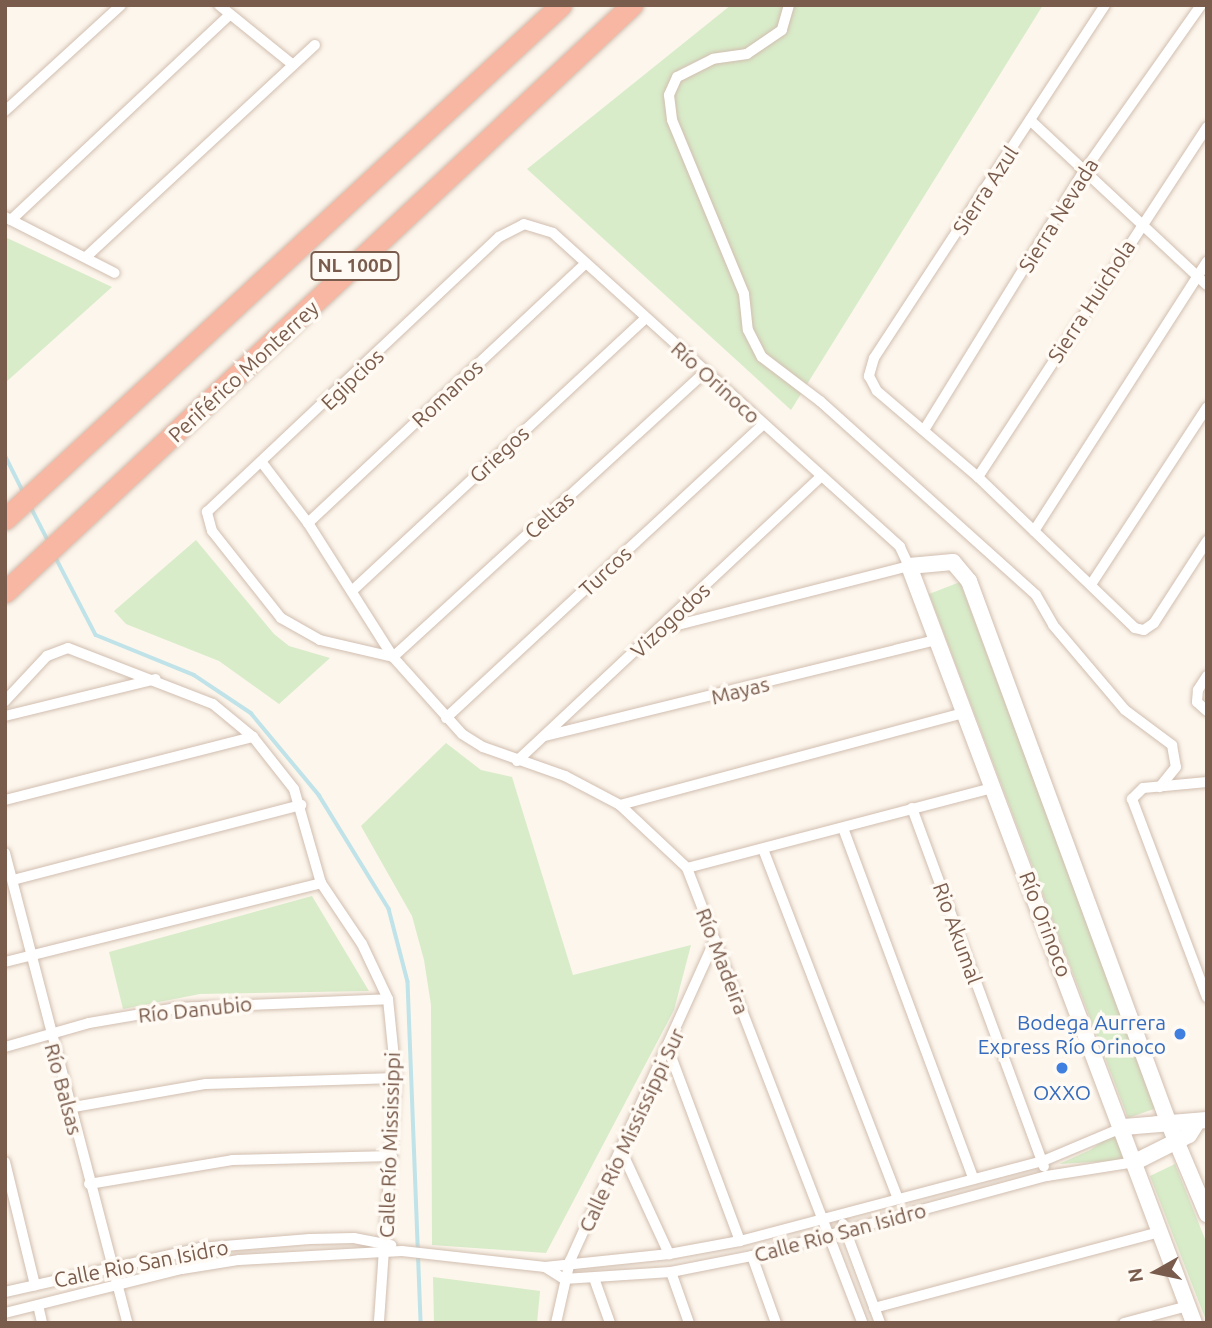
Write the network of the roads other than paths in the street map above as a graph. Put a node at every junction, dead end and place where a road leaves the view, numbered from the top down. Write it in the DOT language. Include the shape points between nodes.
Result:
graph roads {
  1 [pos="121,5"];
  2 [pos="219,5"];
  3 [pos="561,5"];
  4 [pos="632,5"];
  5 [pos="789,5"];
  6 [pos="1105,5"];
  7 [pos="1201,5"];
  8 [pos="229,15"];
  9 [pos="315,45"];
  10 [pos="293,65"];
  11 [pos="5,110"];
  12 [pos="1031,120"];
  13 [pos="1207,127"];
  14 [pos="1084,171"];
  15 [pos="8,219"];
  16 [pos="1140,225"];
  17 [pos="509,229"];
  18 [pos="86,257"];
  19 [pos="1207,262"];
  20 [pos="585,264"];
  21 [pos="115,273"];
  22 [pos="1197,276"];
  23 [pos="1207,285"];
  24 [pos="645,319"];
  25 [pos="705,372"];
  26 [pos="1207,407"];
  27 [pos="764,424"];
  28 [pos="924,430"];
  29 [pos="263,464"];
  30 [pos="820,477"];
  31 [pos="978,477"];
  32 [pos="10,515"];
  33 [pos="308,523"];
  34 [pos="1034,531"];
  35 [pos="1207,541"];
  36 [pos="909,566"];
  37 [pos="1092,583"];
  38 [pos="353,590"];
  39 [pos="5,592"];
  40 [pos="661,629"];
  41 [pos="936,640"];
  42 [pos="393,657"];
  43 [pos="1207,676"];
  44 [pos="156,679"];
  45 [pos="5,701"];
  46 [pos="1207,711"];
  47 [pos="963,713"];
  48 [pos="5,716"];
  49 [pos="446,718"];
  50 [pos="544,736"];
  51 [pos="253,737"];
  52 [pos="517,761"];
  53 [pos="1207,782"];
  54 [pos="1160,787"];
  55 [pos="995,788"];
  56 [pos="5,800"];
  57 [pos="301,805"];
  58 [pos="620,805"];
  59 [pos="912,808"];
  60 [pos="844,828"];
  61 [pos="764,849"];
  62 [pos="5,853"];
  63 [pos="687,869"];
  64 [pos="13,880"];
  65 [pos="321,883"];
  66 [pos="715,940"];
  67 [pos="31,955"];
  68 [pos="5,962"];
  69 [pos="1207,997"];
  70 [pos="388,999"];
  71 [pos="49,1034"];
  72 [pos="5,1047"];
  73 [pos="669,1051"];
  74 [pos="396,1078"];
  75 [pos="68,1108"];
  76 [pos="1201,1122"];
  77 [pos="1169,1124"];
  78 [pos="1124,1127"];
  79 [pos="1176,1142"];
  80 [pos="621,1150"];
  81 [pos="392,1156"];
  82 [pos="1043,1161"];
  83 [pos="5,1162"];
  84 [pos="1135,1162"];
  85 [pos="1047,1176"];
  86 [pos="973,1178"];
  87 [pos="89,1184"];
  88 [pos="898,1199"];
  89 [pos="1207,1214"];
  90 [pos="840,1215"];
  91 [pos="822,1220"];
  92 [pos="846,1230"];
  93 [pos="1160,1232"];
  94 [pos="828,1235"];
  95 [pos="385,1241"];
  96 [pos="740,1241"];
  97 [pos="406,1251"];
  98 [pos="669,1254"];
  99 [pos="384,1255"];
  100 [pos="752,1256"];
  101 [pos="569,1261"];
  102 [pos="111,1265"];
  103 [pos="545,1267"];
  104 [pos="671,1272"];
  105 [pos="564,1279"];
  106 [pos="595,1280"];
  107 [pos="35,1284"];
  108 [pos="116,1287"];
  109 [pos="5,1292"];
  110 [pos="38,1305"];
  111 [pos="1188,1306"];
  112 [pos="874,1308"];
  113 [pos="5,1313"];
  114 [pos="43,1323"];
  115 [pos="127,1323"];
  116 [pos="379,1323"];
  117 [pos="556,1323"];
  118 [pos="611,1323"];
  119 [pos="689,1323"];
  120 [pos="776,1323"];
  121 [pos="863,1323"];
  122 [pos="880,1323"];
  123 [pos="1124,1323"];
  124 [pos="1194,1323"];
  1 -- 11 [label="street"];
  2 -- 8 [label="street"];
  3 -- 32 [label="highway, NL 100D"];
  4 -- 39 [label="highway, Periférico Monterrey / NL 100D"];
  5 -- 54 [label="street" via="782,30 747,54 713,59 677,77 669,95 672,120 744,294 748,330 762,357 820,401 1036,595 1053,625 1125,710 1172,745 1176,767"];
  6 -- 12 [label="street, Sierra Azul"];
  7 -- 14 [label="street, Sierra Nevada"];
  8 -- 10 [label="street"];
  8 -- 15 [label="street"];
  9 -- 10 [label="street"];
  10 -- 18 [label="street"];
  12 -- 14 [label="street"];
  12 -- 28 [label="street, Sierra Azul" via="874,358 869,376 877,391"];
  13 -- 16 [label="street, Sierra Huichola"];
  14 -- 16 [label="street"];
  14 -- 28 [label="street, Sierra Nevada"];
  15 -- 18 [label="street"];
  16 -- 22 [label="street"];
  16 -- 31 [label="street, Sierra Huichola"];
  17 -- 20 [label="street, Río Orinoco" via="542,226"];
  17 -- 29 [label="street, Egipcios"];
  18 -- 21 [label="street"];
  19 -- 22 [label="street"];
  20 -- 24 [label="street, Río Orinoco"];
  20 -- 33 [label="street, Romanos"];
  22 -- 23 [label="street"];
  22 -- 34 [label="street"];
  24 -- 25 [label="street, Río Orinoco"];
  24 -- 38 [label="street, Griegos"];
  25 -- 27 [label="street, Río Orinoco"];
  25 -- 42 [label="street, Celtas"];
  26 -- 37 [label="street"];
  27 -- 30 [label="street, Río Orinoco"];
  27 -- 49 [label="street, Turcos"];
  28 -- 31 [label="street"];
  29 -- 33 [label="street, Río Madeira"];
  29 -- 42 [label="street, Egipcios" via="211,507 207,518 212,531 268,605 289,624 320,640"];
  30 -- 36 [label="street, Río Orinoco" via="900,547"];
  30 -- 40 [label="street, Vizogodos"];
  31 -- 34 [label="street"];
  33 -- 38 [label="street, Río Madeira"];
  34 -- 37 [label="street"];
  35 -- 37 [label="street" via="1149,628 1135,628"];
  36 -- 40 [label="street"];
  36 -- 41 [label="street, Río Orinoco"];
  36 -- 77 [label="street" via="953,562 969,581"];
  38 -- 42 [label="street, Río Madeira"];
  40 -- 50 [label="street, Vizogodos"];
  41 -- 47 [label="street, Río Orinoco"];
  41 -- 50 [label="street, Mayas"];
  42 -- 49 [label="street, Río Madeira"];
  43 -- 46 [label="street" via="1197,702"];
  44 -- 45 [label="street, Calle Río Mississippi" via="68,648 47,656"];
  44 -- 48 [label="street"];
  44 -- 51 [label="street, Calle Río Mississippi" via="212,704"];
  47 -- 55 [label="street, Río Orinoco"];
  47 -- 58 [label="street"];
  49 -- 52 [label="street, Río Madeira" via="483,747"];
  50 -- 52 [label="street, Vizogodos"];
  51 -- 56 [label="street"];
  51 -- 57 [label="street, Calle Río Mississippi" via="286,775"];
  52 -- 58 [label="street, Río Madeira" via="565,776"];
  53 -- 54 [label="street"];
  54 -- 69 [label="street" via="1136,790 1132,799"];
  55 -- 59 [label="street"];
  55 -- 78 [label="street, Río Orinoco"];
  57 -- 64 [label="street"];
  57 -- 65 [label="street, Calle Río Mississippi"];
  58 -- 63 [label="street, Río Madeira"];
  59 -- 60 [label="street"];
  59 -- 82 [label="street, Rio Akumal"];
  60 -- 61 [label="street"];
  60 -- 86 [label="street"];
  61 -- 63 [label="street"];
  61 -- 88 [label="street"];
  62 -- 64 [label="street, Río Balsas"];
  63 -- 66 [label="street, Río Madeira"];
  64 -- 67 [label="street, Río Balsas"];
  65 -- 67 [label="street"];
  65 -- 70 [label="street, Calle Río Mississippi" via="369,954"];
  66 -- 73 [label="street, Calle Río Mississippi Sur"];
  66 -- 91 [label="street, Río Madeira"];
  67 -- 68 [label="street"];
  67 -- 71 [label="street, Río Balsas"];
  70 -- 71 [label="street, Río Danubio" via="203,1005"];
  70 -- 74 [label="street, Calle Río Mississippi"];
  71 -- 72 [label="street, Río Danubio"];
  71 -- 75 [label="street, Río Balsas"];
  73 -- 80 [label="street, Calle Río Mississippi Sur"];
  73 -- 96 [label="street"];
  74 -- 75 [label="street" via="206,1084"];
  74 -- 81 [label="street, Calle Río Mississippi"];
  75 -- 87 [label="street, Río Balsas"];
  76 -- 77 [label="street"];
  76 -- 79 [label="street"];
  77 -- 78 [label="street"];
  77 -- 79 [label="street"];
  78 -- 82 [label="street, Calle Rio San Isidro"];
  78 -- 84 [label="street, Río Orinoco"];
  79 -- 84 [label="street"];
  79 -- 89 [label="street"];
  80 -- 98 [label="street"];
  80 -- 101 [label="street, Calle Río Mississippi Sur"];
  81 -- 87 [label="street" via="232,1160"];
  81 -- 95 [label="street, Calle Río Mississippi"];
  82 -- 85 [label="street, Rio Akumal"];
  82 -- 86 [label="street, Calle Rio San Isidro"];
  83 -- 107 [label="street"];
  84 -- 85 [label="street, Calle Rio San Isidro"];
  84 -- 93 [label="street, Río Orinoco"];
  85 -- 92 [label="street, Calle Rio San Isidro"];
  86 -- 88 [label="street, Calle Rio San Isidro"];
  87 -- 102 [label="street, Río Balsas"];
  88 -- 90 [label="street, Calle Rio San Isidro"];
  90 -- 91 [label="street, Calle Rio San Isidro"];
  90 -- 92 [label="street"];
  91 -- 94 [label="street, Río Madeira"];
  91 -- 96 [label="street, Calle Rio San Isidro"];
  92 -- 94 [label="street, Calle Rio San Isidro"];
  92 -- 112 [label="street"];
  93 -- 111 [label="street, Río Orinoco"];
  93 -- 112 [label="street"];
  94 -- 100 [label="street, Calle Rio San Isidro"];
  94 -- 121 [label="street, Río Madeira"];
  95 -- 97 [label="street, Calle Rio San Isidro"];
  95 -- 99 [label="street, Calle Río Mississippi"];
  95 -- 102 [label="street, Calle Rio San Isidro" via="321,1238 241,1243"];
  96 -- 98 [label="street, Calle Rio San Isidro"];
  97 -- 99 [label="street, Calle Rio San Isidro"];
  97 -- 103 [label="street, Calle Rio San Isidro"];
  98 -- 101 [label="street, Calle Rio San Isidro"];
  99 -- 108 [label="street, Calle Rio San Isidro" via="239,1260"];
  99 -- 116 [label="street, Calle Río Mississippi"];
  100 -- 104 [label="street, Calle Rio San Isidro"];
  100 -- 120 [label="street"];
  101 -- 103 [label="street, Calle Rio San Isidro"];
  101 -- 105 [label="street, Calle Río Mississippi Sur"];
  102 -- 107 [label="street, Calle Rio San Isidro"];
  102 -- 108 [label="street, Río Balsas"];
  103 -- 105 [label="street, Calle Rio San Isidro"];
  104 -- 106 [label="street, Calle Rio San Isidro"];
  104 -- 119 [label="street"];
  105 -- 106 [label="street, Calle Rio San Isidro"];
  105 -- 117 [label="street, Calle Río Mississippi Sur"];
  106 -- 118 [label="street"];
  107 -- 109 [label="street, Calle Rio San Isidro"];
  108 -- 110 [label="street, Calle Rio San Isidro"];
  108 -- 115 [label="street, Río Balsas"];
  110 -- 113 [label="street, Calle Rio San Isidro"];
  110 -- 114 [label="street"];
  111 -- 123 [label="street"];
  111 -- 124 [label="street, Río Orinoco"];
  112 -- 122 [label="street"];
}
